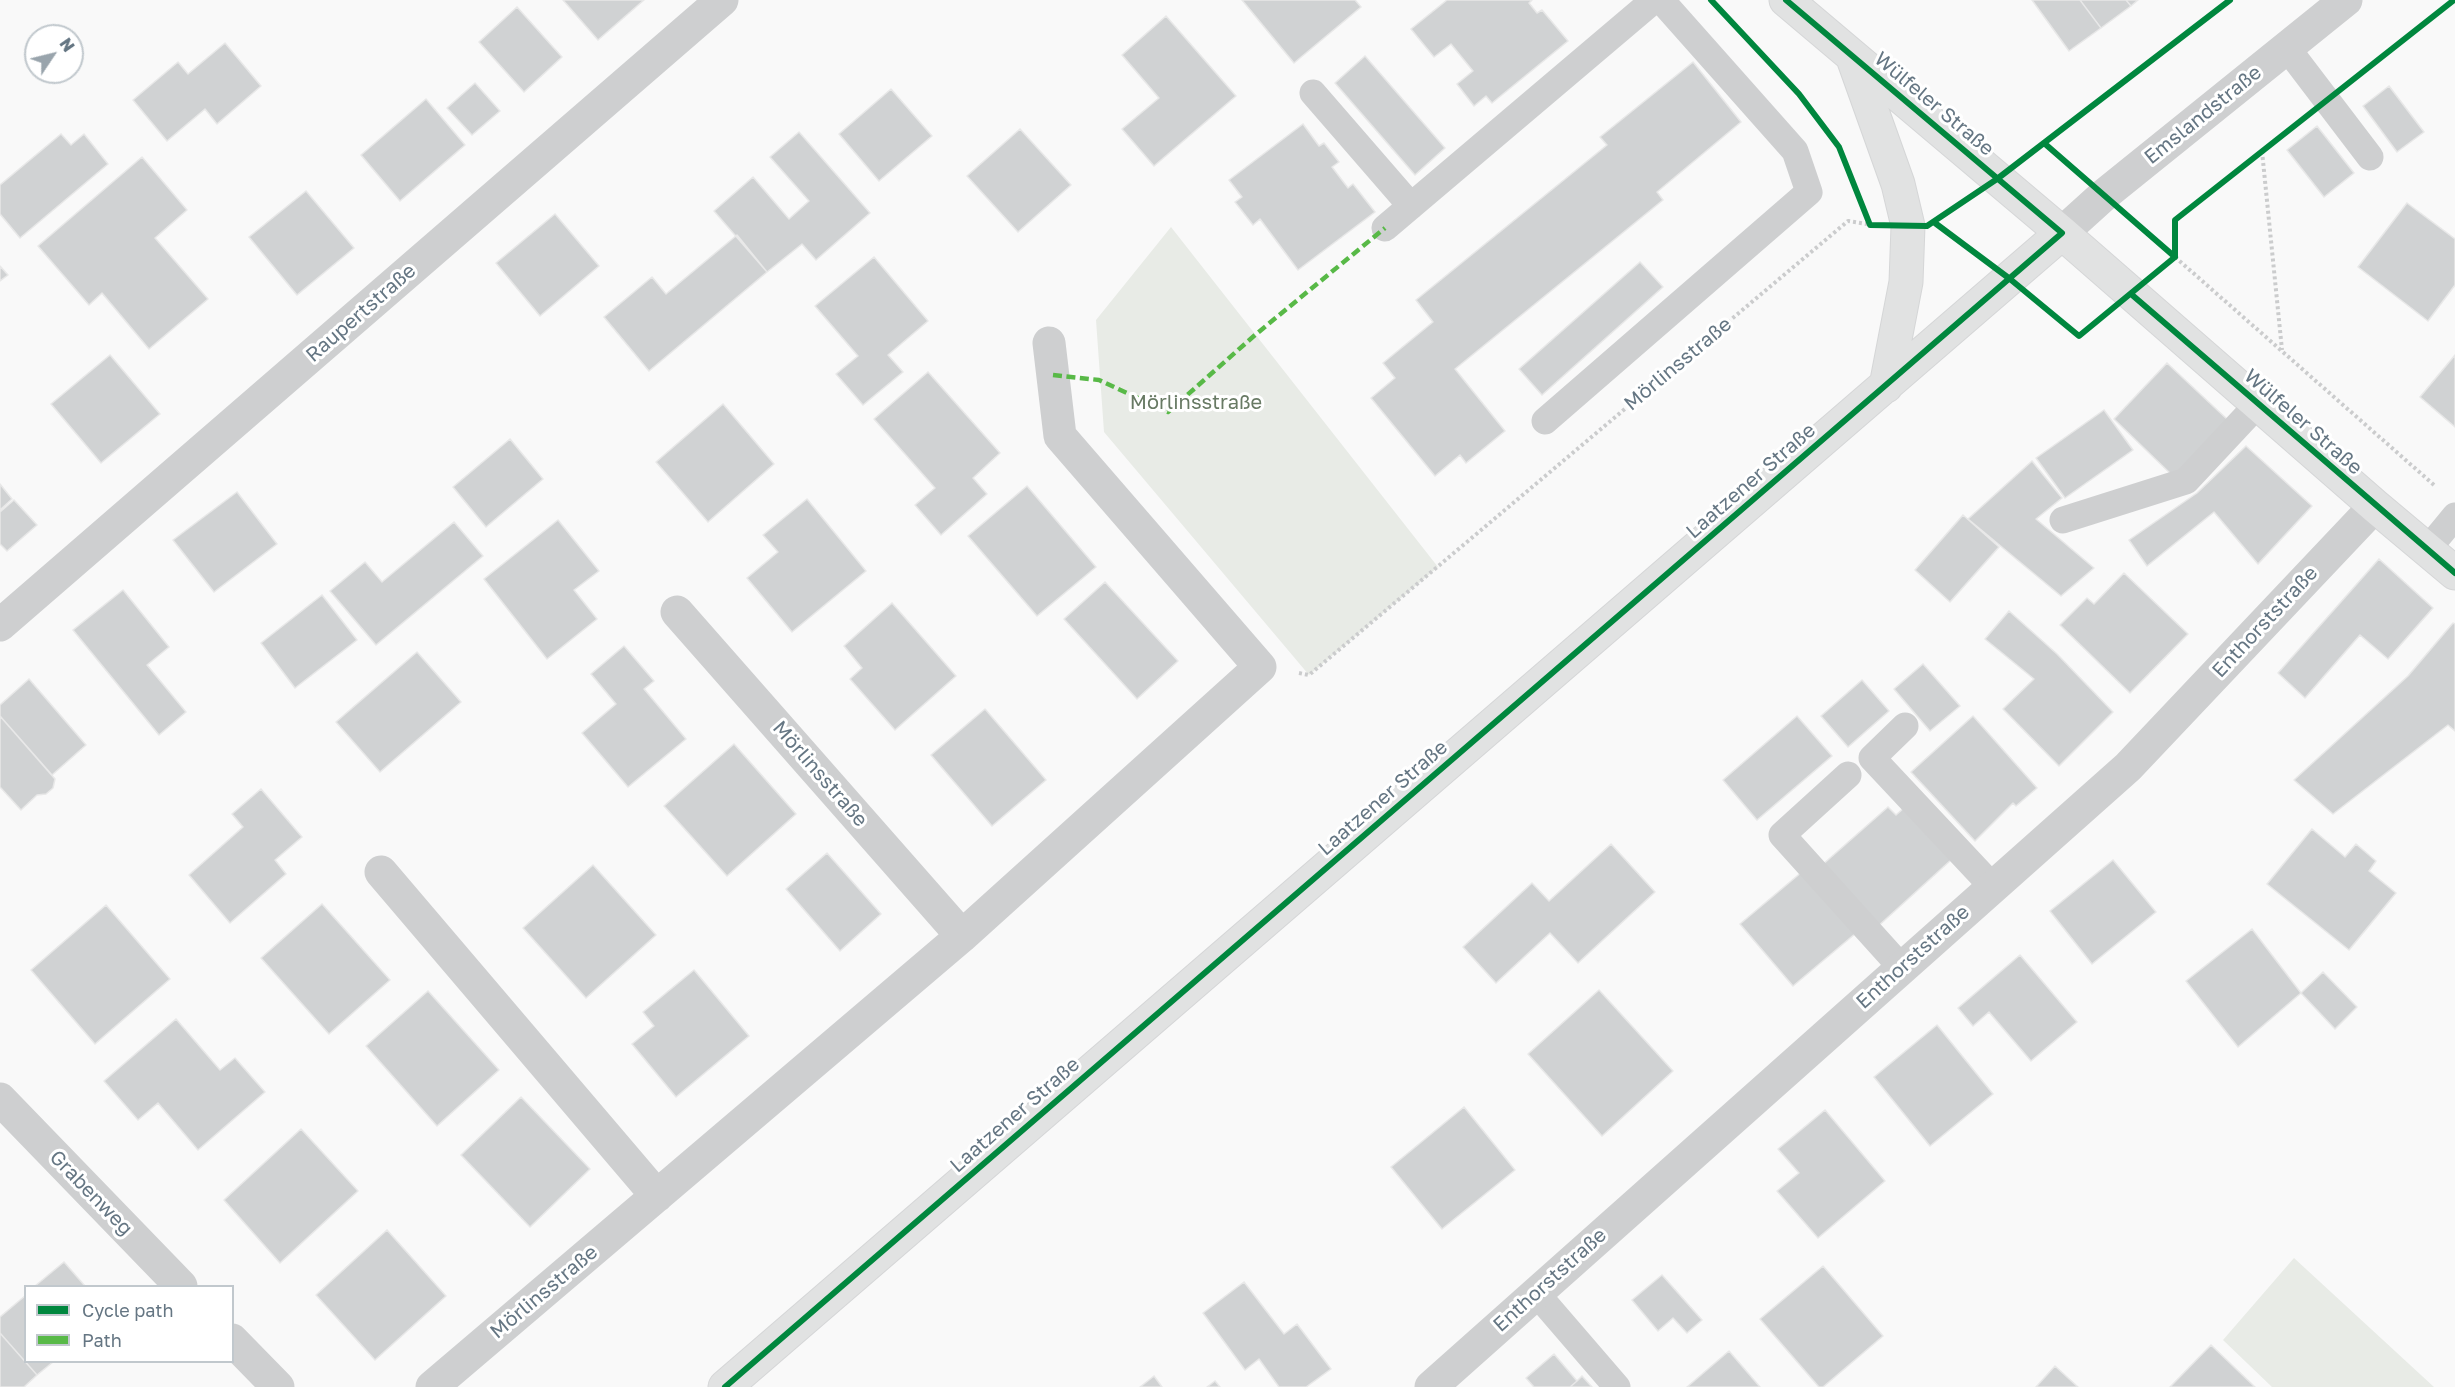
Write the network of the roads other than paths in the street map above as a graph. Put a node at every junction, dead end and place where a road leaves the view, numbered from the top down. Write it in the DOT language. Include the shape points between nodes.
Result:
graph roads {
  1 [pos="722,0"];
  2 [pos="1654,0"];
  3 [pos="1661,0"];
  4 [pos="1786,0"];
  5 [pos="2346,0"];
  6 [pos="2287,48"];
  7 [pos="1853,57"];
  8 [pos="1313,93"];
  9 [pos="2370,157"];
  10 [pos="1411,206"];
  11 [pos="1385,228"];
  12 [pos="2062,233"];
  13 [pos="1049,344"];
  14 [pos="1886,386"];
  15 [pos="2258,404"];
  16 [pos="1545,421"];
  17 [pos="2374,506"];
  18 [pos="2455,516"];
  19 [pos="2062,520"];
  20 [pos="2427,550"];
  21 [pos="2455,573"];
  22 [pos="677,612"];
  23 [pos="0,625"];
  24 [pos="1905,726"];
  25 [pos="1848,776"];
  26 [pos="381,872"];
  27 [pos="1992,886"];
  28 [pos="962,936"];
  29 [pos="1901,967"];
  30 [pos="0,1099"];
  31 [pos="657,1196"];
  32 [pos="179,1285"];
  33 [pos="1536,1293"];
  34 [pos="234,1342"];
  35 [pos="278,1387"];
  36 [pos="432,1387"];
  37 [pos="725,1387"];
  38 [pos="1431,1387"];
  39 [pos="1617,1387"];
  1 -- 23 [label="street, Raupertstraße"];
  2 -- 10 [label="lane"];
  3 -- 16 [label="lane" via="1795,151 1809,192"];
  4 -- 7 [label="main road, Wülfeler Straße"];
  5 -- 6 [label="street, Emslandstraße"];
  6 -- 9 [label="lane"];
  6 -- 12 [label="street, Emslandstraße"];
  7 -- 12 [label="main road, Wülfeler Straße"];
  7 -- 14 [label="main road" via="1898,184 1908,226 1906,282"];
  8 -- 10 [label="lane"];
  10 -- 11 [label="lane"];
  12 -- 14 [label="main road, Laatzener Straße"];
  12 -- 15 [label="main road, Wülfeler Straße"];
  13 -- 28 [label="street, Mörlinsstraße" via="1060,436 1260,667"];
  14 -- 37 [label="main road, Laatzener Straße"];
  15 -- 17 [label="main road, Wülfeler Straße"];
  15 -- 19 [label="lane" via="2186,481"];
  17 -- 20 [label="main road, Wülfeler Straße"];
  17 -- 27 [label="street, Enthorststraße" via="2128,767"];
  18 -- 20 [label="lane"];
  20 -- 21 [label="main road, Wülfeler Straße"];
  22 -- 28 [label="street, Mörlinsstraße"];
  24 -- 27 [label="lane" via="1872,758"];
  25 -- 29 [label="lane" via="1782,836"];
  26 -- 31 [label="street"];
  27 -- 29 [label="street, Enthorststraße"];
  28 -- 31 [label="street, Mörlinsstraße"];
  29 -- 33 [label="street, Enthorststraße"];
  30 -- 32 [label="street, Grabenweg"];
  31 -- 36 [label="street, Mörlinsstraße"];
  33 -- 38 [label="street, Enthorststraße"];
  33 -- 39 [label="lane"];
  34 -- 35 [label="street"];
}
